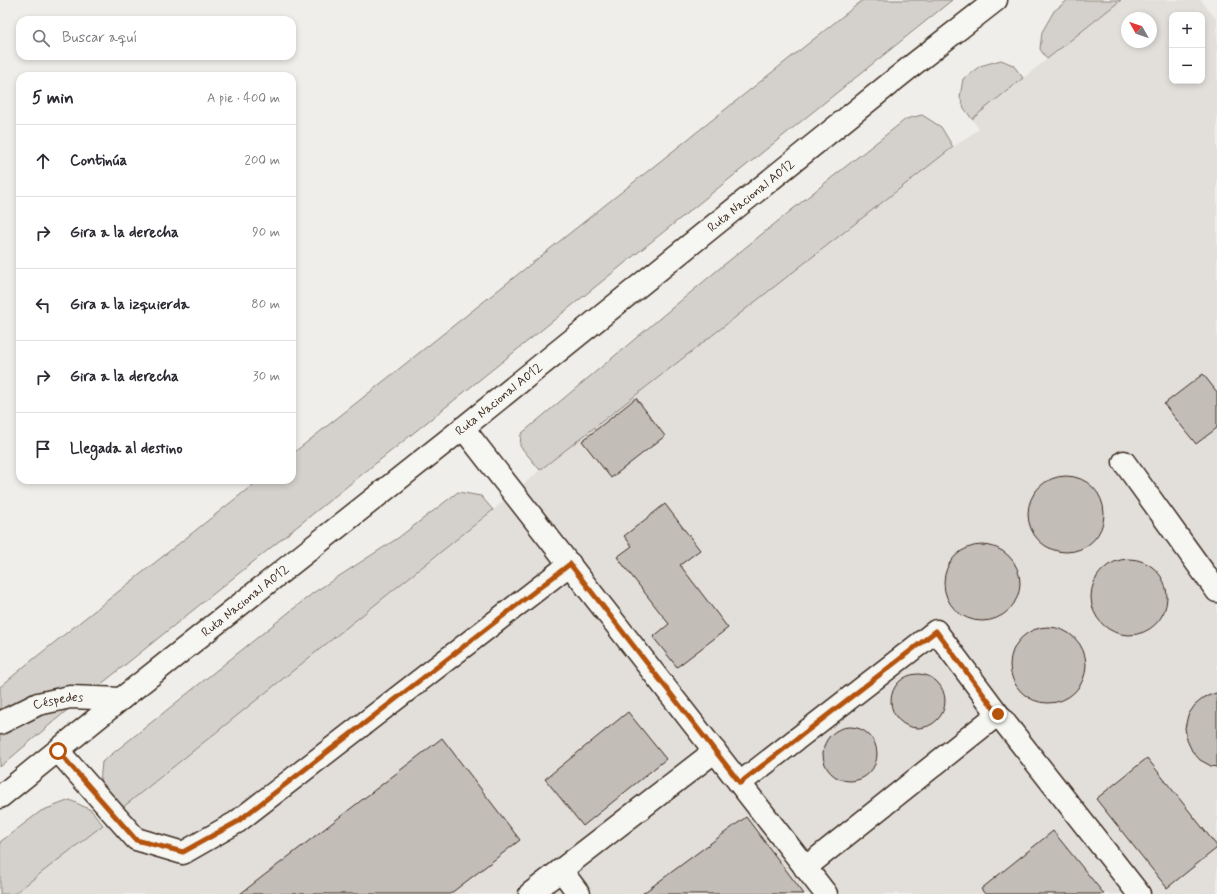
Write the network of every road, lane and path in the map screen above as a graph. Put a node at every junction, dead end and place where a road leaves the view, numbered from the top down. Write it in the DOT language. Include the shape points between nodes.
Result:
graph roads {
  1 [pos="996,0"];
  2 [pos="463,428"];
  3 [pos="1124,462"];
  4 [pos="570,564"];
  5 [pos="1217,591"];
  6 [pos="121,699"];
  7 [pos="998,714"];
  8 [pos="0,724"];
  9 [pos="58,751"];
  10 [pos="715,751"];
  11 [pos="740,783"];
  12 [pos="0,797"];
  13 [pos="805,868"];
  14 [pos="561,870"];
  15 [pos="530,894"];
  16 [pos="579,894"];
  17 [pos="826,894"];
  18 [pos="1139,894"];
  1 -- 2 [label="main road, Ruta Nacional A012"];
  2 -- 4 [label="main road"];
  2 -- 6 [label="main road, Ruta Nacional A012"];
  3 -- 5 [label="main road"];
  4 -- 9 [label="main road" via="237,822 183,852 136,840"];
  4 -- 10 [label="main road"];
  6 -- 8 [label="main road, Céspedes" via="70,697 38,704"];
  6 -- 9 [label="main road, Ruta Nacional A012"];
  7 -- 11 [label="main road" via="936,631"];
  7 -- 13 [label="main road"];
  7 -- 18 [label="main road"];
  9 -- 12 [label="main road, Ruta Nacional A012"];
  10 -- 11 [label="main road"];
  10 -- 14 [label="main road"];
  11 -- 13 [label="main road"];
  13 -- 17 [label="main road"];
  14 -- 15 [label="main road"];
  14 -- 16 [label="main road"];
}
